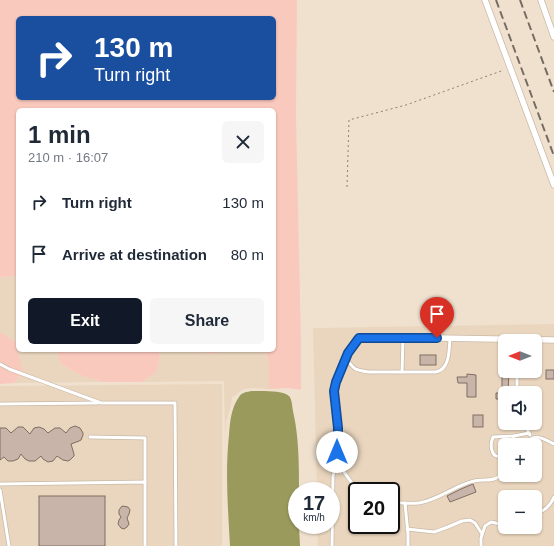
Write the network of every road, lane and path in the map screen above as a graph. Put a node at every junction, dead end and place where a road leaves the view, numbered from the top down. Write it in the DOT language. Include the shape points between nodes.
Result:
graph roads {
  1 [pos="485,0"];
  2 [pos="541,0"];
  3 [pos="554,37"];
  4 [pos="510,68"];
  5 [pos="554,185"];
  6 [pos="347,187"];
  7 [pos="359,338"];
  8 [pos="403,338"];
  9 [pos="450,338"];
  10 [pos="498,339"];
  11 [pos="542,340"];
  12 [pos="554,340"];
  13 [pos="346,358"];
  14 [pos="0,364"];
  15 [pos="402,372"];
  16 [pos="101,403"];
  17 [pos="0,404"];
  18 [pos="527,430"];
  19 [pos="529,434"];
  20 [pos="514,436"];
  21 [pos="90,437"];
  22 [pos="531,438"];
  23 [pos="542,439"];
  24 [pos="553,444"];
  25 [pos="554,450"];
  26 [pos="498,456"];
  27 [pos="339,462"];
  28 [pos="498,477"];
  29 [pos="145,482"];
  30 [pos="351,482"];
  31 [pos="0,484"];
  32 [pos="0,490"];
  33 [pos="554,497"];
  34 [pos="400,503"];
  35 [pos="405,503"];
  36 [pos="542,512"];
  37 [pos="498,523"];
  38 [pos="407,529"];
  39 [pos="482,534"];
  40 [pos="10,546"];
  41 [pos="145,546"];
  42 [pos="176,546"];
  43 [pos="332,546"];
  44 [pos="408,546"];
  45 [pos="481,546"];
  1 -- 4 [label="street"];
  2 -- 3 [label="street"];
  4 -- 5 [label="street"];
  4 -- 6 [label="path" via="406,105 349,120"];
  7 -- 8 [label="street"];
  7 -- 13 [label="lane"];
  8 -- 9 [label="street"];
  8 -- 15 [label="lane"];
  9 -- 10 [label="street"];
  9 -- 15 [label="lane" via="448,357 443,369 436,372"];
  11 -- 12 [label="street"];
  13 -- 15 [label="lane" via="351,367 360,371"];
  13 -- 27 [label="lane" via="334,391"];
  14 -- 16 [label="lane"];
  16 -- 17 [label="lane"];
  16 -- 42 [label="lane" via="175,403"];
  18 -- 19 [label="lane"];
  19 -- 20 [label="lane"];
  19 -- 22 [label="lane"];
  20 -- 26 [label="lane" via="493,437 492,452"];
  21 -- 29 [label="lane" via="145,438"];
  23 -- 24 [label="lane"];
  24 -- 25 [label="lane"];
  27 -- 30 [label="lane"];
  27 -- 43 [label="lane" via="333,476"];
  28 -- 35 [label="lane" via="493,480 473,481 419,503"];
  29 -- 31 [label="lane"];
  29 -- 41 [label="lane"];
  32 -- 40 [label="lane"];
  33 -- 36 [label="lane" via="552,503"];
  34 -- 35 [label="lane"];
  35 -- 38 [label="lane"];
  37 -- 39 [label="lane" via="492,522 485,526"];
  38 -- 39 [label="lane" via="434,532 470,520"];
  38 -- 44 [label="lane"];
  39 -- 45 [label="lane"];
}
